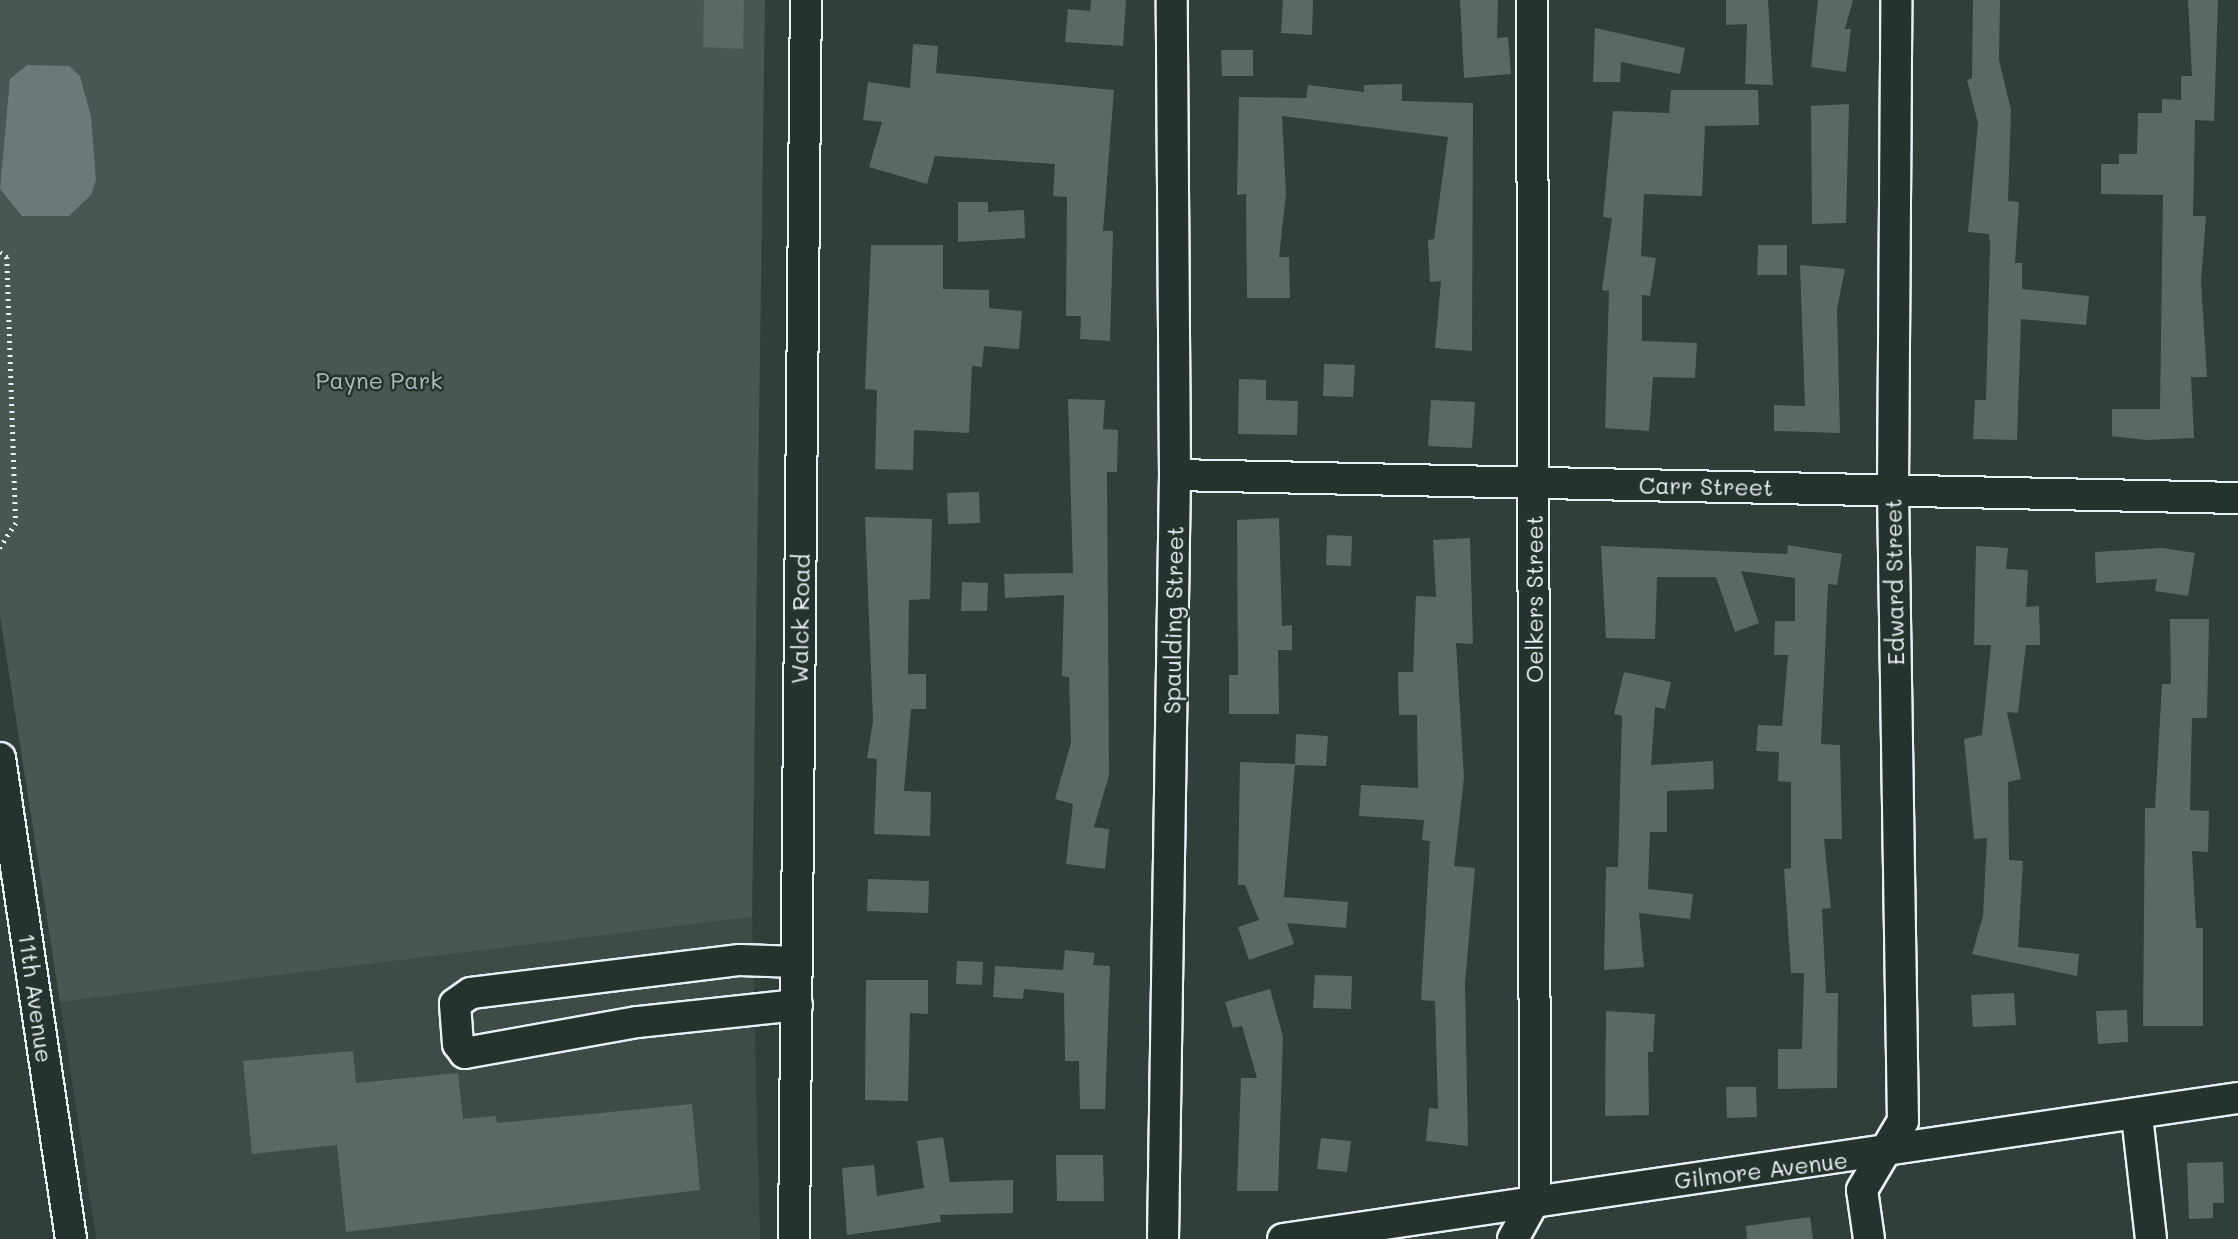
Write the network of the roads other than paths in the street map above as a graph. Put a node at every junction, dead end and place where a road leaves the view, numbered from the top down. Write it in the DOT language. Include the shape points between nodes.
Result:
graph roads {
  1 [pos="806,0"];
  2 [pos="1172,0"];
  3 [pos="1532,0"];
  4 [pos="1896,0"];
  5 [pos="1175,475"];
  6 [pos="1533,485"];
  7 [pos="1893,488"];
  8 [pos="2238,498"];
  9 [pos="0,758"];
  10 [pos="797,962"];
  11 [pos="797,1005"];
  12 [pos="2238,1098"];
  13 [pos="2137,1116"];
  14 [pos="1879,1156"];
  15 [pos="1535,1199"];
  16 [pos="71,1239"];
  17 [pos="794,1239"];
  18 [pos="1163,1239"];
  19 [pos="1283,1239"];
  20 [pos="1513,1239"];
  21 [pos="1869,1239"];
  22 [pos="2151,1239"];
  1 -- 10 [label="street, Walck Road"];
  2 -- 5 [label="street, Spaulding Street"];
  3 -- 6 [label="street, Oelkers Street"];
  4 -- 7 [label="street, Edward Street"];
  5 -- 6 [label="street, Carr Street"];
  5 -- 18 [label="street, Spaulding Street"];
  6 -- 7 [label="street, Carr Street"];
  6 -- 15 [label="street, Oelkers Street"];
  7 -- 8 [label="street, Carr Street"];
  7 -- 14 [label="street, Edward Street" via="1903,1121"];
  9 -- 16 [label="street, 11th Avenue"];
  10 -- 11 [label="street, Walck Road"];
  10 -- 11 [label="street" via="740,960 484,991 455,1004 458,1044 465,1053 637,1022"];
  11 -- 17 [label="street, Walck Road"];
  12 -- 13 [label="street, Gilmore Avenue"];
  13 -- 14 [label="street, Gilmore Avenue"];
  13 -- 22 [label="street"];
  14 -- 15 [label="street, Gilmore Avenue"];
  14 -- 21 [label="street, Edward Street" via="1862,1190"];
  15 -- 19 [label="street, Gilmore Avenue"];
  15 -- 20 [label="street"];
}
